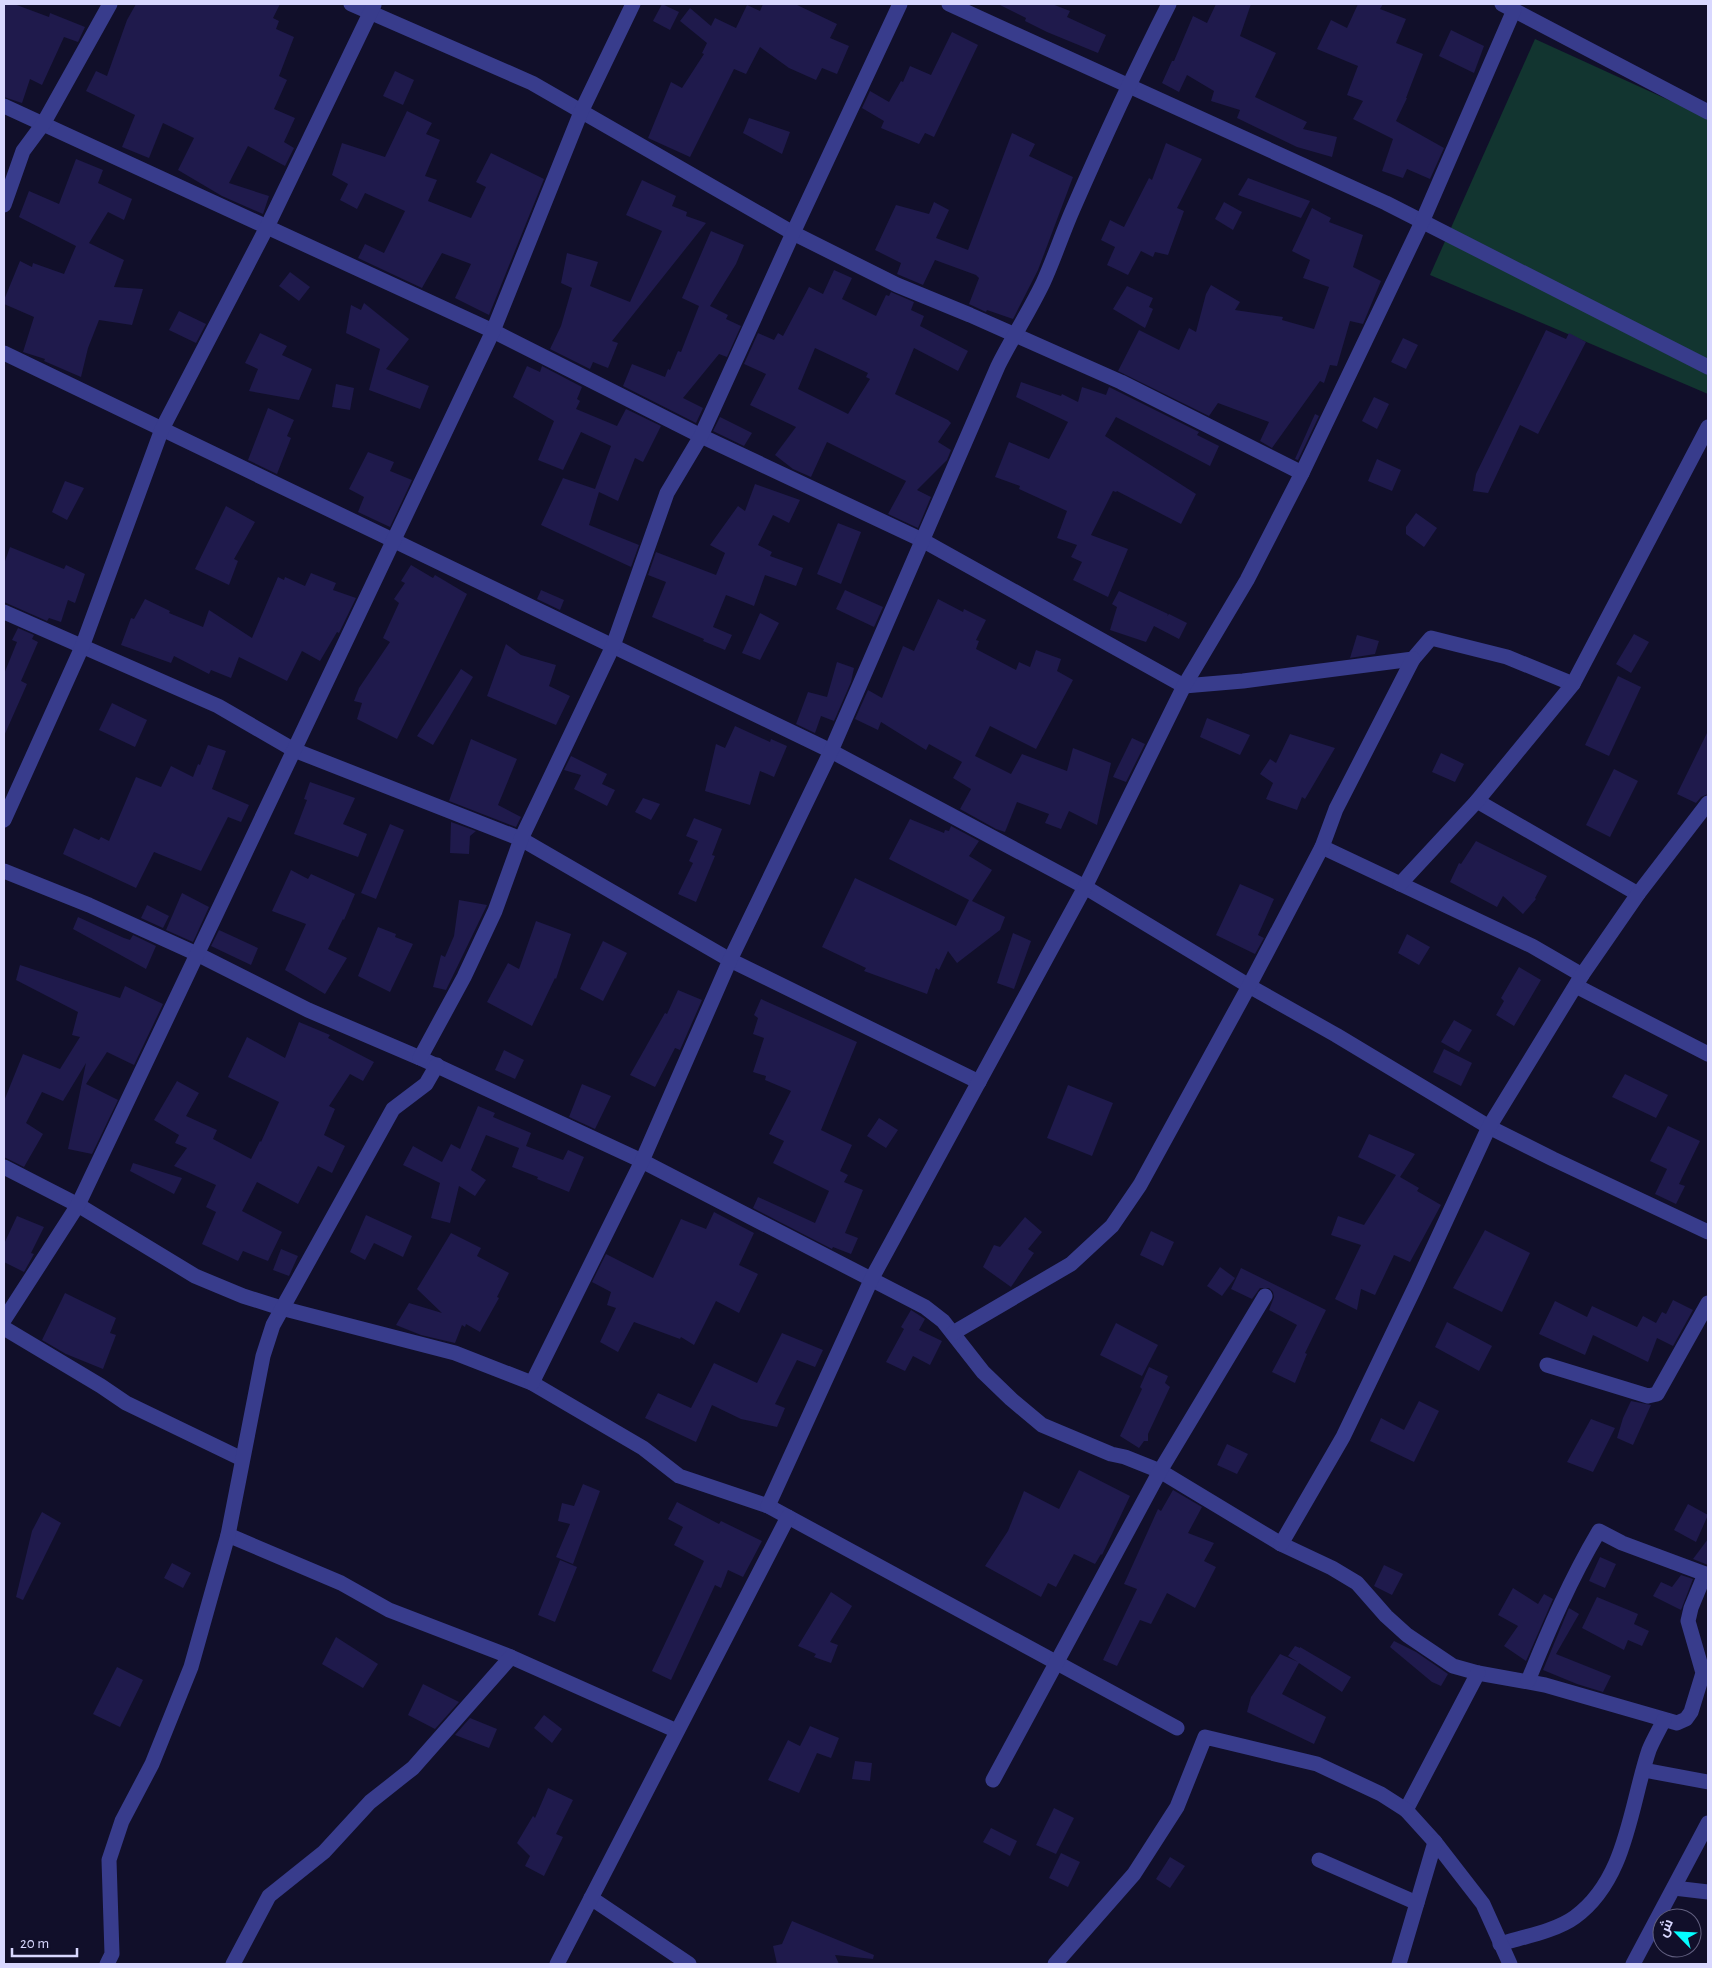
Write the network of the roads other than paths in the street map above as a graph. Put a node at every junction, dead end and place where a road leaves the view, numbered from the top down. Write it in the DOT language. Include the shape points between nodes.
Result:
graph roads {
  1 [pos="110,4"];
  2 [pos="351,4"];
  3 [pos="633,4"];
  4 [pos="900,4"];
  5 [pos="949,4"];
  6 [pos="1169,4"];
  7 [pos="1508,7"];
  8 [pos="373,8"];
  9 [pos="1128,85"];
  10 [pos="4,106"];
  11 [pos="581,112"];
  12 [pos="1708,112"];
  13 [pos="43,124"];
  14 [pos="4,205"];
  15 [pos="1422,222"];
  16 [pos="267,226"];
  17 [pos="793,233"];
  18 [pos="493,331"];
  19 [pos="1014,334"];
  20 [pos="4,353"];
  21 [pos="1708,367"];
  22 [pos="1708,427"];
  23 [pos="162,429"];
  24 [pos="701,436"];
  25 [pos="1302,473"];
  26 [pos="394,540"];
  27 [pos="922,540"];
  28 [pos="4,612"];
  29 [pos="613,646"];
  30 [pos="82,647"];
  31 [pos="1413,659"];
  32 [pos="1573,684"];
  33 [pos="1184,686"];
  34 [pos="294,750"];
  35 [pos="831,751"];
  36 [pos="1477,801"];
  37 [pos="1708,803"];
  38 [pos="4,820"];
  39 [pos="521,839"];
  40 [pos="1322,847"];
  41 [pos="4,871"];
  42 [pos="1400,884"];
  43 [pos="1085,887"];
  44 [pos="1638,894"];
  45 [pos="197,954"];
  46 [pos="730,960"];
  47 [pos="1579,981"];
  48 [pos="1249,986"];
  49 [pos="1708,1054"];
  50 [pos="420,1058"];
  51 [pos="437,1066"];
  52 [pos="979,1082"];
  53 [pos="1489,1127"];
  54 [pos="642,1161"];
  55 [pos="4,1167"];
  56 [pos="78,1205"];
  57 [pos="1708,1232"];
  58 [pos="872,1278"];
  59 [pos="1265,1296"];
  60 [pos="1708,1303"];
  61 [pos="281,1308"];
  62 [pos="4,1320"];
  63 [pos="4,1328"];
  64 [pos="953,1334"];
  65 [pos="1548,1365"];
  66 [pos="532,1383"];
  67 [pos="242,1459"];
  68 [pos="1160,1471"];
  69 [pos="768,1506"];
  70 [pos="788,1517"];
  71 [pos="228,1535"];
  72 [pos="1281,1544"];
  73 [pos="1706,1575"];
  74 [pos="512,1657"];
  75 [pos="1056,1662"];
  76 [pos="1478,1674"];
  77 [pos="1528,1682"];
  78 [pos="1664,1720"];
  79 [pos="1177,1728"];
  80 [pos="678,1731"];
  81 [pos="1644,1770"];
  82 [pos="993,1780"];
  83 [pos="1708,1782"];
  84 [pos="1406,1810"];
  85 [pos="1708,1823"];
  86 [pos="1435,1842"];
  87 [pos="1319,1860"];
  88 [pos="1674,1888"];
  89 [pos="1708,1892"];
  90 [pos="591,1898"];
  91 [pos="1417,1902"];
  92 [pos="1500,1944"];
  93 [pos="687,1963"];
  94 [pos="107,1964"];
  95 [pos="233,1964"];
  96 [pos="557,1964"];
  97 [pos="1055,1964"];
  98 [pos="1399,1964"];
  99 [pos="1510,1964"];
  100 [pos="1633,1964"];
  1 -- 13 [label="street"];
  2 -- 8 [label="street"];
  3 -- 11 [label="street"];
  4 -- 17 [label="street"];
  5 -- 9 [label="street"];
  6 -- 9 [label="street"];
  7 -- 12 [label="street"];
  7 -- 15 [label="street"];
  8 -- 11 [label="street" via="532,83"];
  8 -- 16 [label="street"];
  9 -- 15 [label="street"];
  9 -- 19 [label="street" via="1044,281"];
  10 -- 13 [label="street"];
  11 -- 17 [label="street"];
  11 -- 18 [label="street"];
  13 -- 14 [label="street" via="23,151"];
  13 -- 16 [label="street"];
  15 -- 21 [label="street"];
  15 -- 25 [label="street"];
  16 -- 18 [label="street"];
  16 -- 23 [label="street"];
  17 -- 19 [label="street" via="897,284"];
  17 -- 24 [label="street"];
  18 -- 24 [label="street"];
  18 -- 26 [label="street"];
  19 -- 25 [label="street" via="1121,382"];
  19 -- 27 [label="street"];
  20 -- 23 [label="street"];
  22 -- 32 [label="street"];
  23 -- 26 [label="street"];
  23 -- 30 [label="street"];
  24 -- 27 [label="street"];
  24 -- 29 [label="street" via="667,493"];
  25 -- 33 [label="street" via="1247,580"];
  26 -- 29 [label="street"];
  26 -- 34 [label="street"];
  27 -- 33 [label="street"];
  27 -- 35 [label="street"];
  28 -- 30 [label="street"];
  29 -- 35 [label="street"];
  29 -- 39 [label="street"];
  30 -- 34 [label="street" via="218,706"];
  30 -- 38 [label="street"];
  31 -- 32 [label="street" via="1431,638 1507,656"];
  31 -- 33 [label="street"];
  31 -- 40 [label="street" via="1344,793"];
  32 -- 36 [label="street"];
  33 -- 43 [label="street"];
  34 -- 39 [label="street"];
  34 -- 45 [label="street"];
  35 -- 43 [label="street"];
  35 -- 46 [label="street"];
  36 -- 42 [label="street"];
  36 -- 44 [label="street"];
  37 -- 44 [label="street"];
  39 -- 46 [label="street"];
  39 -- 50 [label="street" via="495,911"];
  40 -- 42 [label="street"];
  40 -- 48 [label="street"];
  41 -- 45 [label="street"];
  42 -- 47 [label="street" via="1532,946"];
  43 -- 48 [label="street"];
  43 -- 52 [label="street"];
  44 -- 47 [label="street"];
  45 -- 50 [label="street" via="308,1010"];
  45 -- 56 [label="street"];
  46 -- 52 [label="street"];
  46 -- 54 [label="street"];
  47 -- 49 [label="street"];
  47 -- 53 [label="street"];
  48 -- 53 [label="street"];
  48 -- 64 [label="street" via="1140,1185 1112,1226 1071,1264"];
  50 -- 51 [label="street"];
  51 -- 54 [label="street"];
  51 -- 61 [label="street" via="426,1084 393,1109"];
  52 -- 58 [label="street"];
  53 -- 57 [label="street"];
  53 -- 72 [label="street" via="1343,1437"];
  54 -- 58 [label="street"];
  54 -- 66 [label="street"];
  55 -- 56 [label="street"];
  56 -- 61 [label="street" via="196,1276"];
  56 -- 62 [label="street"];
  58 -- 64 [label="street" via="925,1307"];
  58 -- 69 [label="street"];
  59 -- 68 [label="street"];
  60 -- 65 [label="street" via="1657,1394 1648,1396"];
  61 -- 66 [label="street" via="455,1353"];
  61 -- 67 [label="street" via="263,1356"];
  63 -- 67 [label="street" via="126,1402"];
  64 -- 68 [label="street" via="983,1372 1042,1425"];
  66 -- 69 [label="street" via="643,1448 679,1476"];
  67 -- 71 [label="street"];
  68 -- 72 [label="street"];
  68 -- 75 [label="street"];
  69 -- 70 [label="street"];
  70 -- 75 [label="street"];
  70 -- 80 [label="street"];
  71 -- 74 [label="street" via="341,1583 390,1610"];
  71 -- 94 [label="street" via="191,1667 152,1764 122,1821 109,1860 112,1954"];
  72 -- 76 [label="street" via="1357,1583 1407,1635 1453,1666"];
  73 -- 77 [label="street" via="1599,1531 1561,1602"];
  73 -- 78 [label="street" via="1688,1621 1702,1673 1695,1704 1686,1719 1677,1723"];
  74 -- 80 [label="street"];
  74 -- 95 [label="street" via="413,1768 370,1802 324,1852 269,1896"];
  75 -- 79 [label="street"];
  75 -- 82 [label="street"];
  76 -- 77 [label="street"];
  76 -- 84 [label="street"];
  77 -- 78 [label="street" via="1545,1684"];
  78 -- 81 [label="street" via="1650,1748"];
  80 -- 90 [label="street"];
  81 -- 83 [label="street"];
  81 -- 92 [label="street" via="1615,1869 1593,1901 1562,1924"];
  84 -- 86 [label="street"];
  84 -- 97 [label="street" via="1381,1794 1317,1764 1205,1737 1177,1807 1134,1874"];
  85 -- 88 [label="street"];
  86 -- 91 [label="street"];
  86 -- 92 [label="street" via="1483,1904"];
  87 -- 91 [label="street"];
  88 -- 89 [label="street"];
  88 -- 100 [label="street"];
  90 -- 93 [label="street"];
  90 -- 96 [label="street"];
  91 -- 98 [label="street"];
  92 -- 99 [label="street"];
}
